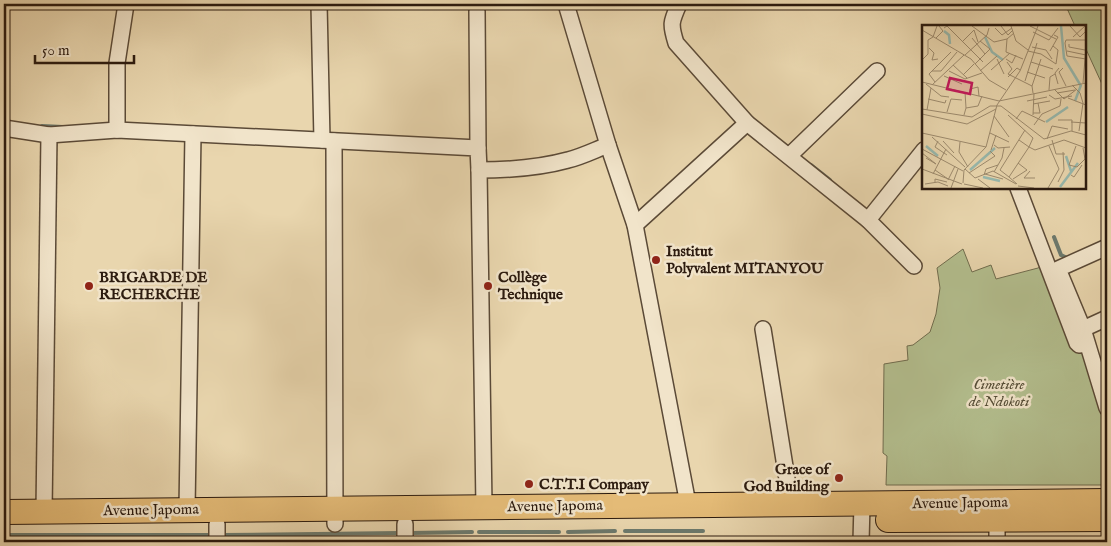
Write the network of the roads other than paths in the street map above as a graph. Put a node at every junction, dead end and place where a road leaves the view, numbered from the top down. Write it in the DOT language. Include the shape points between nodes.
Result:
graph roads {
  1 [pos="126,4"];
  2 [pos="318,4"];
  3 [pos="566,4"];
  4 [pos="679,4"];
  5 [pos="477,11"];
  6 [pos="877,70"];
  7 [pos="747,123"];
  8 [pos="4,128"];
  9 [pos="117,130"];
  10 [pos="192,134"];
  11 [pos="49,135"];
  12 [pos="328,140"];
  13 [pos="608,145"];
  14 [pos="478,148"];
  15 [pos="922,152"];
  16 [pos="789,156"];
  17 [pos="480,170"];
  18 [pos="1018,189"];
  19 [pos="868,220"];
  20 [pos="635,225"];
  21 [pos="1107,247"];
  22 [pos="914,266"];
  23 [pos="1107,318"];
  24 [pos="763,329"];
  25 [pos="1085,336"];
  26 [pos="1107,407"];
  27 [pos="1107,501"];
  28 [pos="688,504"];
  29 [pos="791,504"];
  30 [pos="484,507"];
  31 [pos="187,509"];
  32 [pos="44,511"];
  33 [pos="4,512"];
  34 [pos="335,516"];
  35 [pos="1107,520"];
  36 [pos="861,522"];
  37 [pos="4,527"];
  38 [pos="997,531"];
  39 [pos="217,533"];
  40 [pos="405,533"];
  1 -- 9 [label="street" via="117,63"];
  2 -- 12 [label="street"];
  3 -- 13 [label="street"];
  4 -- 7 [label="street" via="672,20 676,42"];
  5 -- 14 [label="street"];
  6 -- 16 [label="street"];
  7 -- 16 [label="street"];
  7 -- 20 [label="street"];
  8 -- 11 [label="street"];
  9 -- 10 [label="street"];
  9 -- 11 [label="street"];
  10 -- 12 [label="street"];
  10 -- 31 [label="street"];
  11 -- 32 [label="street"];
  12 -- 14 [label="street"];
  12 -- 34 [label="street"];
  13 -- 17 [label="street" via="570,160 543,166"];
  13 -- 20 [label="street"];
  14 -- 17 [label="street"];
  15 -- 19 [label="street"];
  16 -- 19 [label="street"];
  17 -- 30 [label="street"];
  18 -- 25 [label="street" via="1079,345"];
  19 -- 22 [label="street"];
  20 -- 28 [label="street"];
  21 -- 25 [label="street" via="1058,269"];
  23 -- 25 [label="street"];
  24 -- 29 [label="street"];
  25 -- 26 [label="street"];
  27 -- 36 [label="main road, Avenue Japoma"];
  28 -- 29 [label="main road, Avenue Japoma"];
  28 -- 30 [label="main road, Avenue Japoma"];
  29 -- 36 [label="main road, Avenue Japoma"];
  30 -- 34 [label="main road, Avenue Japoma"];
  31 -- 32 [label="main road, Avenue Japoma"];
  31 -- 34 [label="main road, Avenue Japoma"];
  32 -- 33 [label="main road, Avenue Japoma"];
  34 -- 39 [label="main road, Avenue Japoma"];
  34 -- 40 [label="main road, Avenue Japoma"];
  35 -- 38 [label="main road, Avenue Japoma"];
  36 -- 38 [label="main road, Avenue Japoma"];
  36 -- 40 [label="main road, Avenue Japoma"];
  37 -- 39 [label="main road, Avenue Japoma"];
}
